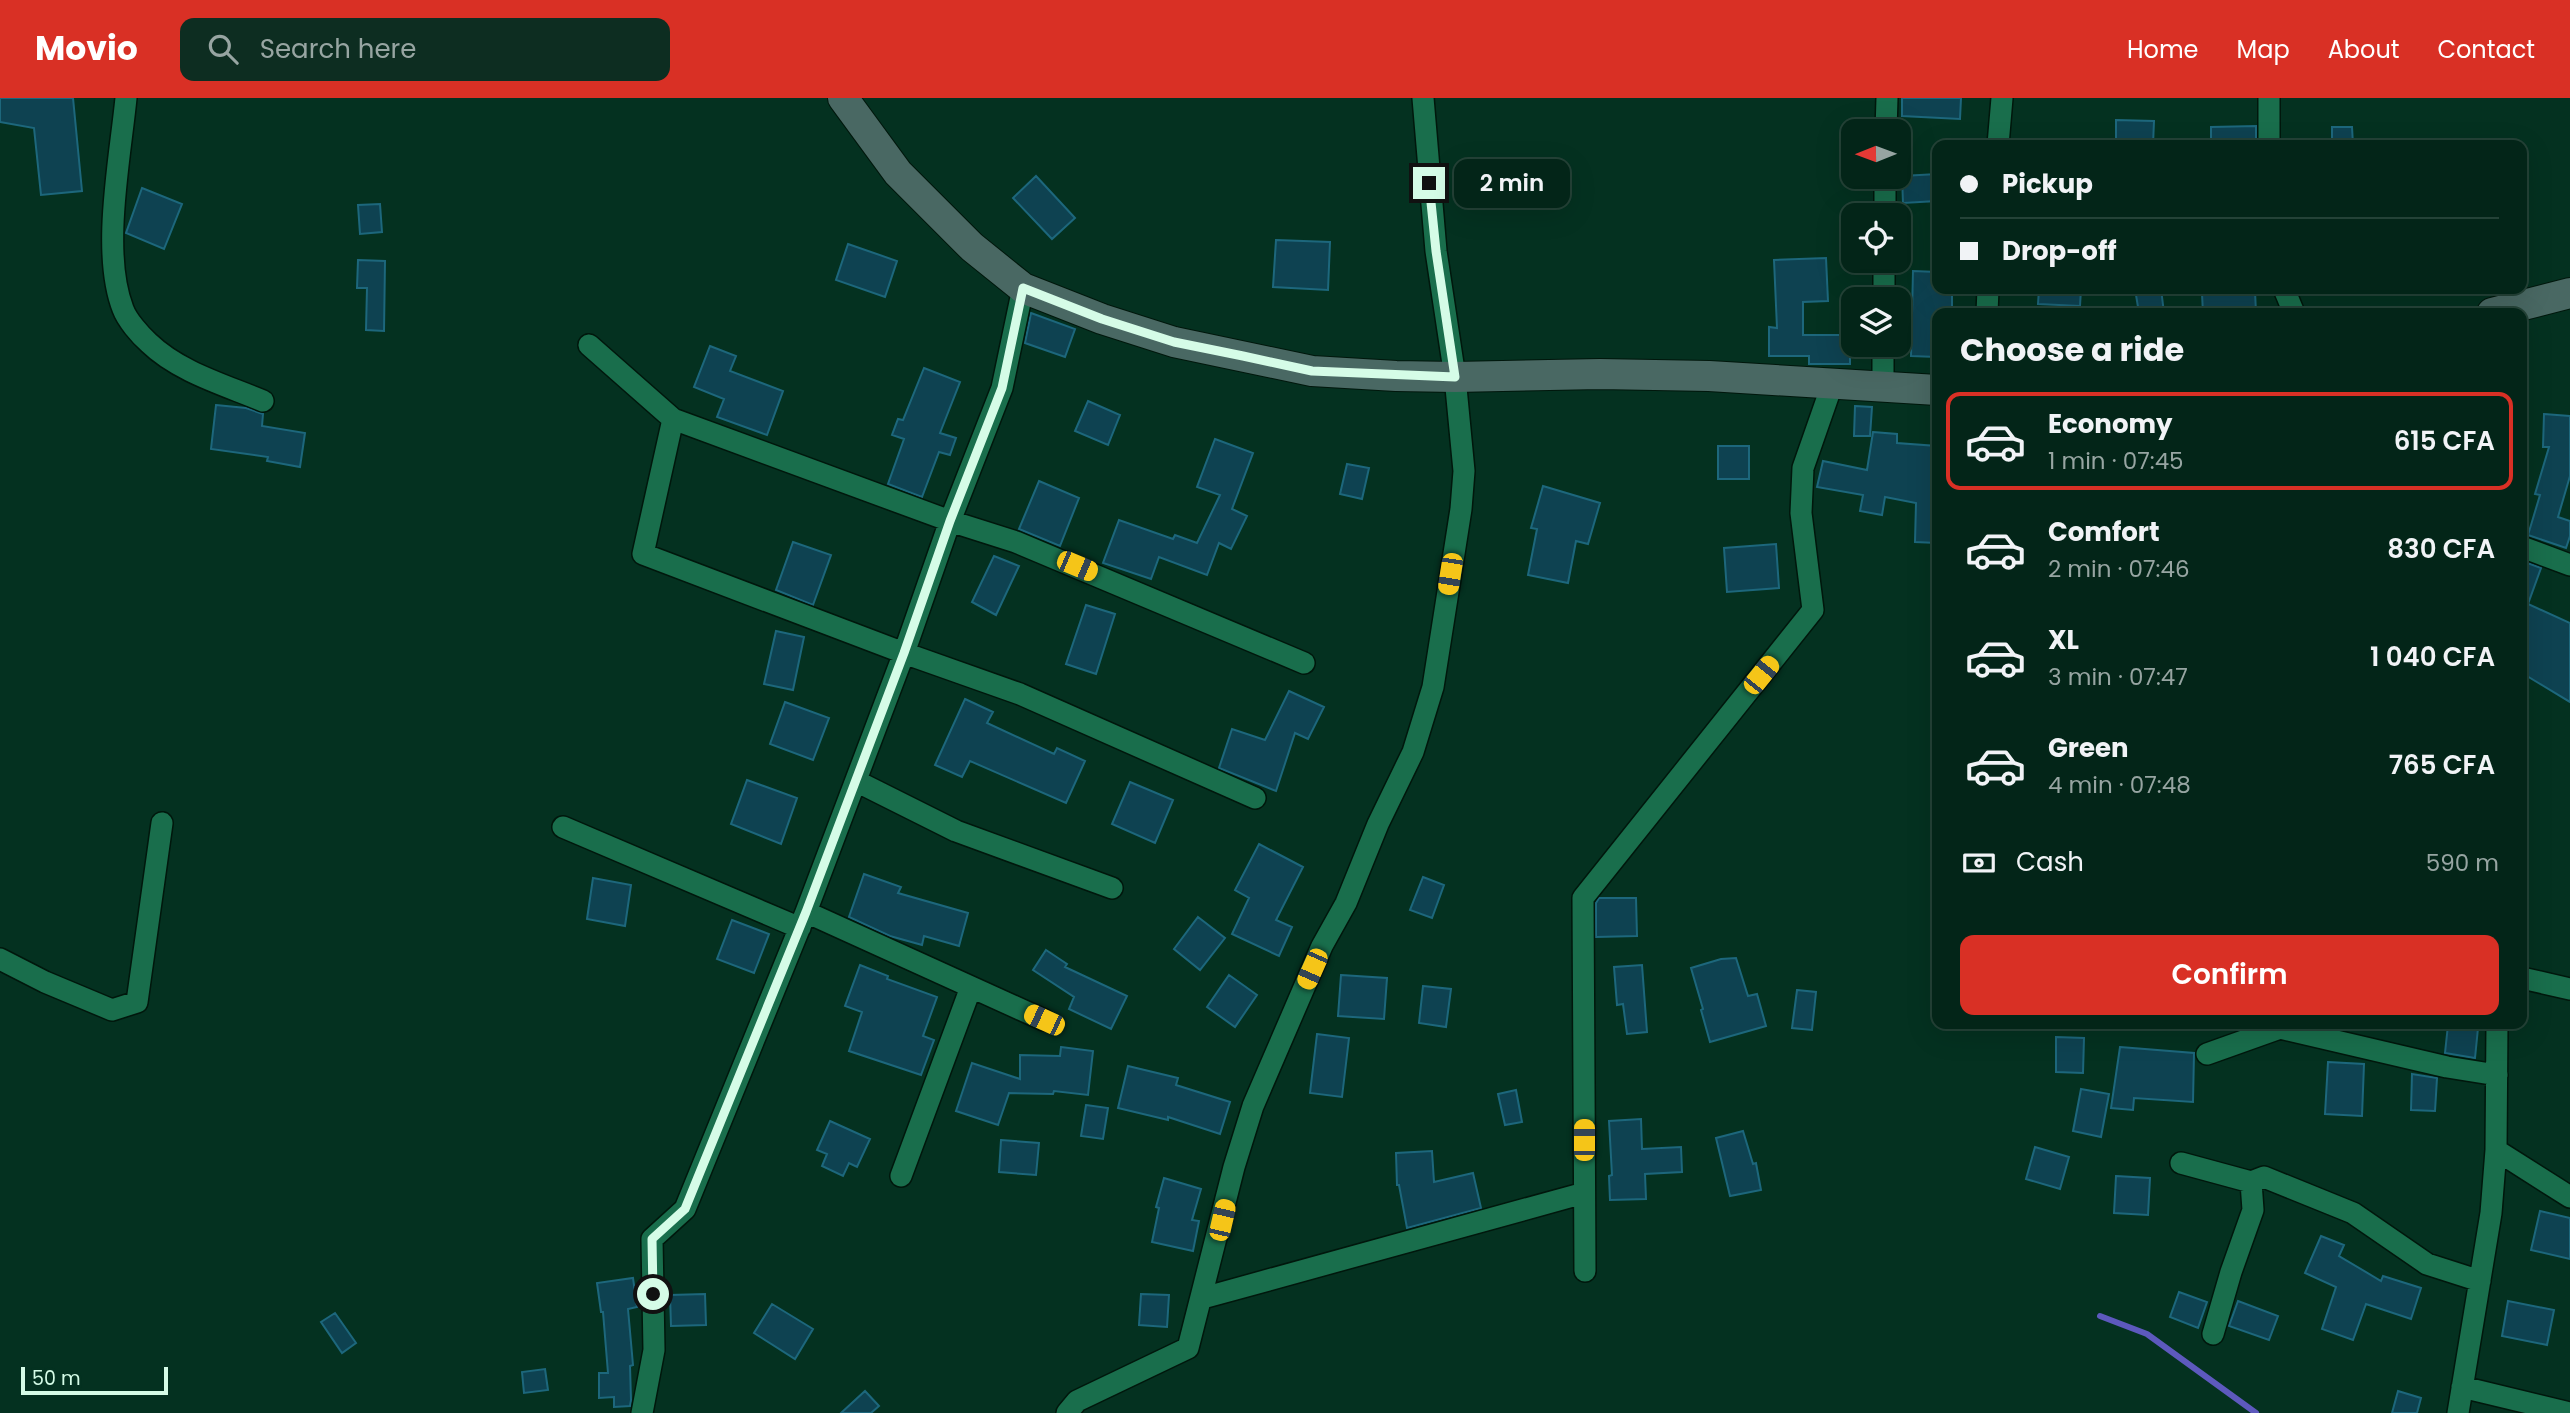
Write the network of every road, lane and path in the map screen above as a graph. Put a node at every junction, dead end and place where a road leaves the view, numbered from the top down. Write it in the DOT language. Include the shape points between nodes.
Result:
graph roads {
  1 [pos="126,98"];
  2 [pos="843,98"];
  3 [pos="1423,98"];
  4 [pos="1886,98"];
  5 [pos="2002,98"];
  6 [pos="2269,98"];
  7 [pos="1886,119"];
  8 [pos="1998,140"];
  9 [pos="2269,140"];
  10 [pos="1023,288"];
  11 [pos="2570,293"];
  12 [pos="2511,308"];
  13 [pos="589,345"];
  14 [pos="1883,357"];
  15 [pos="1455,377"];
  16 [pos="1832,385"];
  17 [pos="1882,385"];
  18 [pos="1932,390"];
  19 [pos="263,401"];
  20 [pos="673,419"];
  21 [pos="950,521"];
  22 [pos="2527,549"];
  23 [pos="2570,565"];
  24 [pos="904,653"];
  25 [pos="1304,663"];
  26 [pos="856,781"];
  27 [pos="1255,798"];
  28 [pos="162,823"];
  29 [pos="563,827"];
  30 [pos="1112,888"];
  31 [pos="803,920"];
  32 [pos="0,958"];
  33 [pos="2527,979"];
  34 [pos="971,987"];
  35 [pos="2570,989"];
  36 [pos="1044,1020"];
  37 [pos="2277,1029"];
  38 [pos="2284,1029"];
  39 [pos="2497,1029"];
  40 [pos="2207,1055"];
  41 [pos="2497,1075"];
  42 [pos="2496,1150"];
  43 [pos="2182,1163"];
  44 [pos="901,1176"];
  45 [pos="2251,1182"];
  46 [pos="1584,1193"];
  47 [pos="2570,1197"];
  48 [pos="1585,1271"];
  49 [pos="2480,1281"];
  50 [pos="1203,1298"];
  51 [pos="2213,1335"];
  52 [pos="2462,1387"];
  53 [pos="642,1413"];
  54 [pos="1067,1413"];
  55 [pos="2458,1413"];
  56 [pos="2570,1413"];
  1 -- 19 [label="street" via="113,236 113,276 124,312 149,344 182,366"];
  2 -- 10 [label="street" via="898,173 972,247"];
  3 -- 15 [label="street" via="1436,251"];
  4 -- 7 [label="street"];
  5 -- 8 [label="street"];
  6 -- 9 [label="street"];
  10 -- 15 [label="street" via="1187,345 1312,371"];
  10 -- 21 [label="street" via="1002,388"];
  11 -- 12 [label="street"];
  13 -- 20 [label="street"];
  14 -- 17 [label="street"];
  15 -- 16 [label="street" via="1709,376"];
  15 -- 50 [label="street" via="1464,471 1433,687 1413,752 1253,1106"];
  16 -- 17 [label="street"];
  16 -- 46 [label="street" via="1803,468 1801,513 1813,610 1583,898"];
  17 -- 18 [label="street"];
  20 -- 21 [label="street"];
  20 -- 24 [label="street" via="643,554"];
  21 -- 24 [label="street"];
  21 -- 25 [label="street" via="1077,566"];
  22 -- 23 [label="street"];
  24 -- 26 [label="street"];
  24 -- 27 [label="street" via="1020,694"];
  26 -- 30 [label="street" via="956,831"];
  26 -- 31 [label="street"];
  28 -- 32 [label="street" via="137,1002 112,1010"];
  29 -- 31 [label="street"];
  31 -- 34 [label="street"];
  31 -- 53 [label="street" via="685,1209 652,1239 654,1350"];
  33 -- 35 [label="street"];
  34 -- 36 [label="street"];
  34 -- 44 [label="street"];
  37 -- 40 [label="street"];
  38 -- 41 [label="street"];
  39 -- 41 [label="street"];
  41 -- 42 [label="street"];
  42 -- 47 [label="street"];
  42 -- 49 [label="street"];
  43 -- 45 [label="street"];
  45 -- 49 [label="street" via="2264,1177 2353,1213 2427,1264"];
  45 -- 51 [label="street" via="2253,1210"];
  46 -- 48 [label="street"];
  46 -- 50 [label="street"];
  49 -- 52 [label="street"];
  50 -- 54 [label="street" via="1188,1348 1077,1401"];
  52 -- 55 [label="street"];
  52 -- 56 [label="street"];
}
